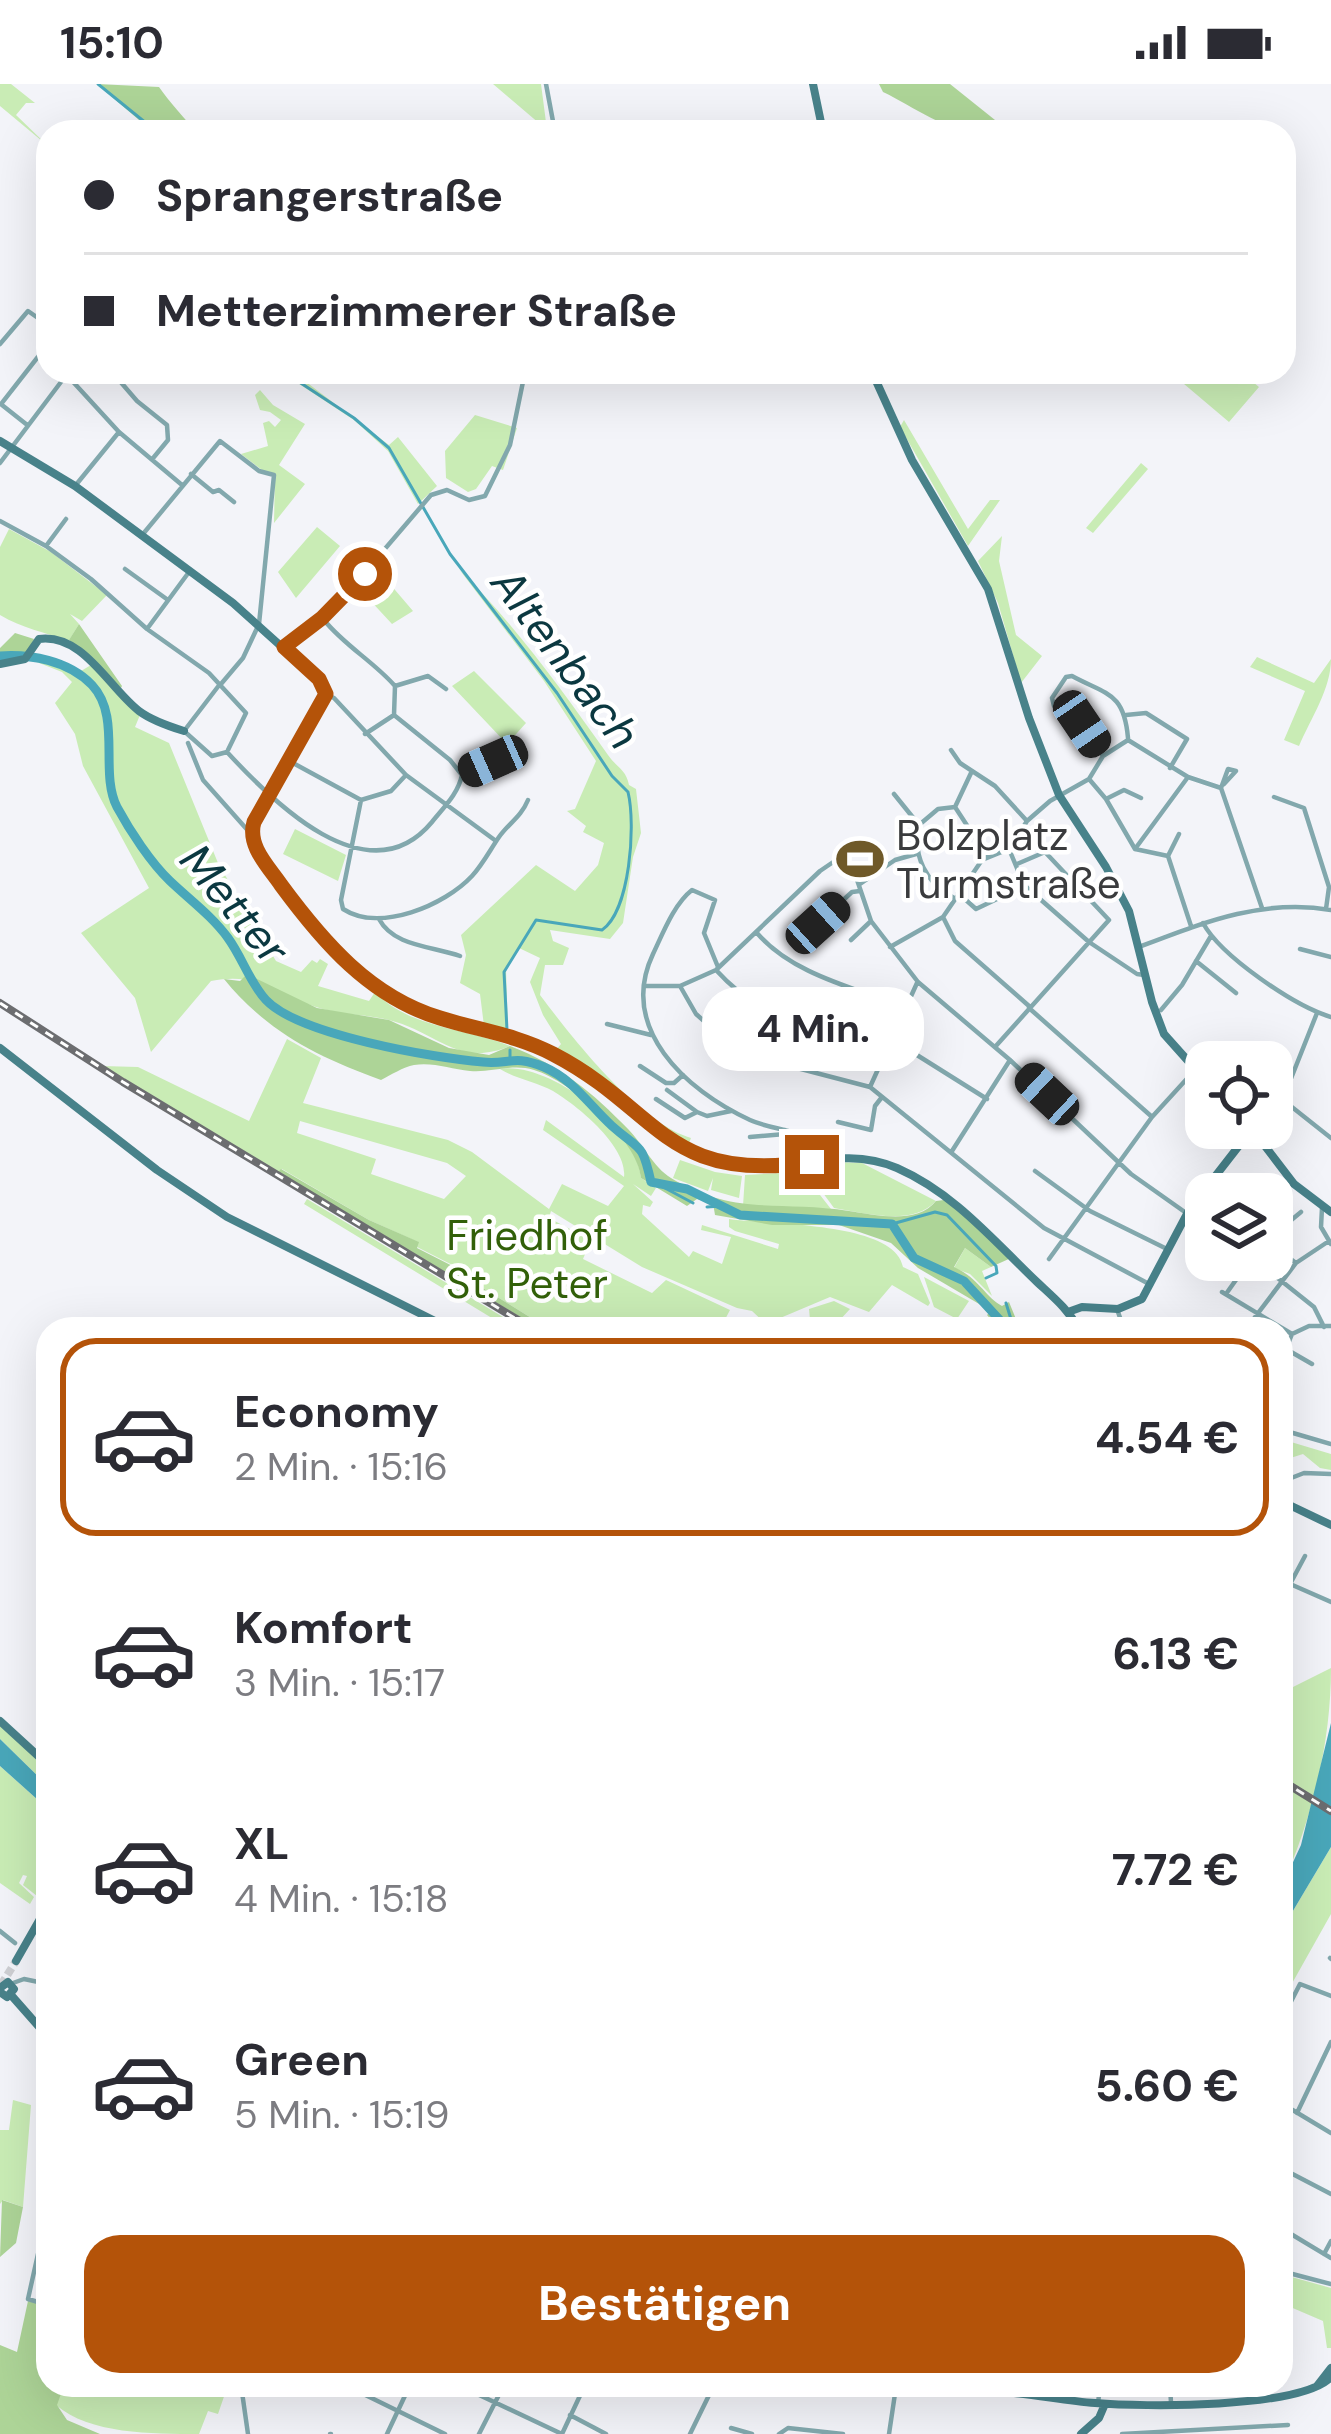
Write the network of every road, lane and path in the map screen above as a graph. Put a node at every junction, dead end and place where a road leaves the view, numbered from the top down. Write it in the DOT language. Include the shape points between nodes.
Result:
graph roads {
  1 [pos="546,84"];
  2 [pos="813,84"];
  3 [pos="553,120"];
  4 [pos="820,120"];
  5 [pos="36,316"];
  6 [pos="0,344"];
  7 [pos="36,359"];
  8 [pos="60,384"];
  9 [pos="77,384"];
  10 [pos="122,384"];
  11 [pos="523,384"];
  12 [pos="877,384"];
  13 [pos="0,404"];
  14 [pos="26,424"];
  15 [pos="118,432"];
  16 [pos="0,441"];
  17 [pos="10,448"];
  18 [pos="153,459"];
  19 [pos="0,463"];
  20 [pos="191,474"];
  21 [pos="182,484"];
  22 [pos="75,486"];
  23 [pos="234,502"];
  24 [pos="66,519"];
  25 [pos="0,521"];
  26 [pos="140,537"];
  27 [pos="46,546"];
  28 [pos="125,569"];
  29 [pos="189,572"];
  30 [pos="168,600"];
  31 [pos="322,618"];
  32 [pos="259,624"];
  33 [pos="147,629"];
  34 [pos="284,647"];
  35 [pos="0,664"];
  36 [pos="220,684"];
  37 [pos="395,686"];
  38 [pos="446,688"];
  39 [pos="326,694"];
  40 [pos="394,715"];
  41 [pos="1126,715"];
  42 [pos="184,731"];
  43 [pos="364,734"];
  44 [pos="1128,740"];
  45 [pos="188,743"];
  46 [pos="951,750"];
  47 [pos="227,752"];
  48 [pos="1103,757"];
  49 [pos="493,761"];
  50 [pos="293,763"];
  51 [pos="1170,768"];
  52 [pos="971,771"];
  53 [pos="406,775"];
  54 [pos="462,775"];
  55 [pos="1188,778"];
  56 [pos="1088,779"];
  57 [pos="894,794"];
  58 [pos="1059,795"];
  59 [pos="1274,796"];
  60 [pos="268,797"];
  61 [pos="1141,798"];
  62 [pos="1106,799"];
  63 [pos="361,800"];
  64 [pos="528,800"];
  65 [pos="445,806"];
  66 [pos="955,807"];
  67 [pos="1027,821"];
  68 [pos="919,825"];
  69 [pos="250,834"];
  70 [pos="1179,834"];
  71 [pos="496,841"];
  72 [pos="351,846"];
  73 [pos="1009,849"];
  74 [pos="1136,849"];
  75 [pos="916,854"];
  76 [pos="987,856"];
  77 [pos="1168,856"];
  78 [pos="1017,864"];
  79 [pos="860,887"];
  80 [pos="956,896"];
  81 [pos="997,899"];
  82 [pos="1262,908"];
  83 [pos="1328,909"];
  84 [pos="943,916"];
  85 [pos="379,920"];
  86 [pos="872,921"];
  87 [pos="818,923"];
  88 [pos="1203,923"];
  89 [pos="1191,926"];
  90 [pos="756,932"];
  91 [pos="1210,936"];
  92 [pos="851,940"];
  93 [pos="1089,942"];
  94 [pos="890,947"];
  95 [pos="1139,947"];
  96 [pos="1300,949"];
  97 [pos="460,956"];
  98 [pos="1331,957"];
  99 [pos="1196,961"];
  100 [pos="717,968"];
  101 [pos="1144,975"];
  102 [pos="918,982"];
  103 [pos="646,986"];
  104 [pos="680,986"];
  105 [pos="1237,993"];
  106 [pos="906,1007"];
  107 [pos="1030,1008"];
  108 [pos="1161,1010"];
  109 [pos="1317,1012"];
  110 [pos="1331,1017"];
  111 [pos="608,1024"];
  112 [pos="651,1035"];
  113 [pos="893,1040"];
  114 [pos="995,1047"];
  115 [pos="0,1048"];
  116 [pos="886,1058"];
  117 [pos="1010,1060"];
  118 [pos="1185,1060"];
  119 [pos="640,1066"];
  120 [pos="1293,1071"];
  121 [pos="683,1075"];
  122 [pos="1185,1079"];
  123 [pos="870,1087"];
  124 [pos="668,1090"];
  125 [pos="881,1096"];
  126 [pos="656,1099"];
  127 [pos="987,1099"];
  128 [pos="1293,1108"];
  129 [pos="731,1111"];
  130 [pos="697,1112"];
  131 [pos="1154,1114"];
  132 [pos="838,1122"];
  133 [pos="785,1130"];
  134 [pos="750,1137"];
  135 [pos="1331,1138"];
  136 [pos="1266,1149"];
  137 [pos="951,1153"];
  138 [pos="819,1160"];
  139 [pos="1118,1162"];
  140 [pos="1035,1171"];
  141 [pos="1085,1208"];
  142 [pos="1327,1210"];
  143 [pos="1301,1212"];
  144 [pos="1185,1215"];
  145 [pos="1293,1217"];
  146 [pos="1185,1218"];
  147 [pos="1062,1240"];
  148 [pos="1330,1242"];
  149 [pos="1169,1250"];
  150 [pos="1049,1259"];
  151 [pos="1293,1261"];
  152 [pos="1296,1263"];
  153 [pos="1235,1281"];
  154 [pos="1282,1282"];
  155 [pos="1151,1285"];
  156 [pos="1118,1310"];
  157 [pos="1256,1313"];
  158 [pos="1071,1315"];
  159 [pos="427,1317"];
  160 [pos="1120,1317"];
  161 [pos="1254,1317"];
  162 [pos="1263,1317"];
  163 [pos="1328,1326"];
  164 [pos="1293,1334"];
  165 [pos="1293,1353"];
  166 [pos="1312,1364"];
  167 [pos="1293,1432"];
  168 [pos="1331,1444"];
  169 [pos="1331,1474"];
  170 [pos="1293,1477"];
  171 [pos="1293,1506"];
  172 [pos="1331,1525"];
  173 [pos="1306,1556"];
  174 [pos="1293,1580"];
  175 [pos="1293,1585"];
  176 [pos="1331,1602"];
  177 [pos="0,1721"];
  178 [pos="36,1754"];
  179 [pos="36,1926"];
  180 [pos="0,1931"];
  181 [pos="15,1943"];
  182 [pos="16,1961"];
  183 [pos="36,1982"];
  184 [pos="3,1990"];
  185 [pos="1331,1996"];
  186 [pos="1293,1998"];
  187 [pos="36,2024"];
  188 [pos="1331,2042"];
  189 [pos="1293,2110"];
  190 [pos="1297,2113"];
  191 [pos="1331,2133"];
  192 [pos="1293,2174"];
  193 [pos="1331,2194"];
  194 [pos="1293,2235"];
  195 [pos="1331,2241"];
  196 [pos="1328,2256"];
  197 [pos="36,2263"];
  198 [pos="1293,2274"];
  199 [pos="1331,2284"];
  200 [pos="36,2301"];
  201 [pos="1331,2368"];
  202 [pos="1331,2377"];
  203 [pos="1313,2391"];
  204 [pos="1293,2395"];
  205 [pos="243,2397"];
  206 [pos="372,2397"];
  207 [pos="406,2397"];
  208 [pos="484,2397"];
  209 [pos="498,2397"];
  210 [pos="579,2397"];
  211 [pos="708,2397"];
  212 [pos="895,2397"];
  213 [pos="1035,2397"];
  214 [pos="1101,2397"];
  215 [pos="1171,2397"];
  216 [pos="1281,2397"];
  217 [pos="495,2402"];
  218 [pos="1082,2402"];
  219 [pos="1102,2404"];
  220 [pos="1171,2404"];
  221 [pos="400,2412"];
  222 [pos="570,2415"];
  223 [pos="1093,2421"];
  224 [pos="1288,2425"];
  225 [pos="731,2428"];
  226 [pos="779,2432"];
  227 [pos="248,2434"];
  228 [pos="387,2434"];
  229 [pos="443,2434"];
  230 [pos="478,2434"];
  231 [pos="562,2434"];
  232 [pos="606,2434"];
  233 [pos="690,2434"];
  234 [pos="752,2434"];
  235 [pos="842,2434"];
  236 [pos="889,2434"];
  237 [pos="1081,2434"];
  238 [pos="1122,2434"];
  1 -- 3 [label="street"];
  2 -- 4 [label="main road"];
  5 -- 6 [label="street" via="28,310"];
  7 -- 13 [label="street"];
  8 -- 14 [label="street"];
  9 -- 15 [label="street"];
  10 -- 18 [label="street" via="165,422 168,440"];
  11 -- 31 [label="street" via="489,492 470,500 442,491"];
  12 -- 58 [label="main road" via="988,589"];
  13 -- 14 [label="street"];
  14 -- 17 [label="street"];
  15 -- 18 [label="street"];
  15 -- 22 [label="street"];
  16 -- 17 [label="main road"];
  17 -- 19 [label="street"];
  17 -- 22 [label="main road"];
  18 -- 21 [label="street"];
  20 -- 21 [label="street"];
  20 -- 23 [label="street"];
  20 -- 32 [label="street" via="220,441 274,475"];
  21 -- 26 [label="street"];
  22 -- 26 [label="main road"];
  24 -- 27 [label="street"];
  25 -- 27 [label="street"];
  26 -- 29 [label="main road"];
  27 -- 33 [label="street"];
  28 -- 30 [label="street"];
  29 -- 30 [label="street"];
  29 -- 32 [label="main road"];
  30 -- 33 [label="street"];
  31 -- 34 [label="street"];
  31 -- 37 [label="street"];
  32 -- 34 [label="main road"];
  32 -- 36 [label="street"];
  33 -- 36 [label="street"];
  34 -- 39 [label="main road"];
  35 -- 42 [label="main road" via="54,638 142,714"];
  36 -- 42 [label="street"];
  36 -- 47 [label="street" via="246,713"];
  37 -- 38 [label="street" via="428,676"];
  37 -- 40 [label="street"];
  39 -- 43 [label="street"];
  39 -- 60 [label="main road"];
  40 -- 43 [label="street"];
  40 -- 54 [label="street"];
  41 -- 44 [label="street"];
  41 -- 48 [label="street" via="1114,696 1072,676 1052,698"];
  41 -- 51 [label="street" via="1146,713 1187,739"];
  42 -- 47 [label="street" via="212,756"];
  43 -- 53 [label="street"];
  44 -- 48 [label="street"];
  44 -- 51 [label="street"];
  45 -- 69 [label="street" via="203,780"];
  46 -- 52 [label="street"];
  47 -- 60 [label="street"];
  48 -- 56 [label="street"];
  49 -- 54 [label="street"];
  50 -- 63 [label="street"];
  51 -- 55 [label="street"];
  52 -- 66 [label="street"];
  52 -- 67 [label="street"];
  53 -- 63 [label="street" via="391,791"];
  53 -- 65 [label="street"];
  54 -- 65 [label="street"];
  55 -- 74 [label="street"];
  55 -- 82 [label="street" via="1223,786"];
  56 -- 58 [label="street"];
  56 -- 62 [label="street"];
  57 -- 68 [label="street"];
  58 -- 67 [label="street"];
  58 -- 95 [label="main road" via="1123,897"];
  59 -- 83 [label="street" via="1304,808 1329,887"];
  60 -- 69 [label="main road"];
  60 -- 72 [label="street"];
  61 -- 62 [label="street" via="1124,790"];
  62 -- 74 [label="street"];
  63 -- 72 [label="street"];
  64 -- 71 [label="street"];
  65 -- 71 [label="street"];
  65 -- 72 [label="street" via="425,830 398,844"];
  66 -- 68 [label="street"];
  66 -- 76 [label="street"];
  67 -- 73 [label="street"];
  68 -- 75 [label="street"];
  69 -- 138 [label="main road" via="340,957 385,993 437,1018 550,1052 663,1137 705,1158 753,1167"];
  70 -- 77 [label="street"];
  71 -- 85 [label="street" via="446,897"];
  72 -- 85 [label="street" via="343,910"];
  73 -- 76 [label="street"];
  73 -- 78 [label="street"];
  74 -- 77 [label="street"];
  75 -- 79 [label="street"];
  75 -- 80 [label="street" via="937,889"];
  76 -- 80 [label="street"];
  77 -- 89 [label="street"];
  78 -- 93 [label="street" via="1024,885"];
  78 -- 93 [label="street" via="1045,852 1109,920"];
  79 -- 86 [label="street"];
  79 -- 87 [label="street"];
  79 -- 90 [label="street" via="839,855"];
  80 -- 81 [label="street" via="976,909"];
  80 -- 84 [label="street"];
  82 -- 83 [label="street"];
  82 -- 88 [label="street"];
  84 -- 94 [label="street"];
  84 -- 107 [label="street" via="955,941"];
  85 -- 97 [label="street" via="400,938"];
  86 -- 92 [label="street"];
  86 -- 94 [label="street"];
  88 -- 89 [label="street"];
  88 -- 91 [label="street"];
  89 -- 95 [label="street"];
  90 -- 100 [label="street"];
  90 -- 106 [label="street" via="798,965"];
  91 -- 99 [label="street"];
  91 -- 109 [label="street" via="1278,992"];
  93 -- 101 [label="street"];
  93 -- 107 [label="street"];
  94 -- 102 [label="street"];
  95 -- 101 [label="main road"];
  96 -- 98 [label="street"];
  99 -- 105 [label="street"];
  99 -- 108 [label="street"];
  100 -- 103 [label="street" via="704,934 715,900 692,890 642,978"];
  100 -- 104 [label="street"];
  100 -- 116 [label="street" via="775,1018"];
  101 -- 118 [label="main road" via="1164,1034"];
  102 -- 106 [label="street"];
  102 -- 114 [label="street"];
  103 -- 104 [label="street"];
  103 -- 112 [label="street"];
  104 -- 123 [label="street" via="696,1014 732,1046"];
  106 -- 113 [label="street"];
  107 -- 114 [label="street"];
  107 -- 131 [label="street"];
  109 -- 110 [label="street"];
  109 -- 120 [label="street"];
  111 -- 112 [label="street"];
  112 -- 121 [label="street"];
  113 -- 116 [label="street"];
  113 -- 127 [label="street"];
  114 -- 117 [label="street"];
  115 -- 159 [label="main road" via="226,1216"];
  116 -- 123 [label="street"];
  117 -- 127 [label="street"];
  117 -- 139 [label="street"];
  119 -- 121 [label="street" via="666,1083"];
  121 -- 129 [label="street"];
  122 -- 131 [label="street"];
  123 -- 125 [label="street"];
  124 -- 130 [label="street"];
  125 -- 132 [label="street" via="871,1130"];
  125 -- 137 [label="street"];
  126 -- 130 [label="street" via="685,1118"];
  127 -- 137 [label="street"];
  128 -- 135 [label="street"];
  129 -- 130 [label="street"];
  129 -- 133 [label="street"];
  131 -- 139 [label="street"];
  133 -- 134 [label="street"];
  133 -- 138 [label="street" via="812,1140"];
  136 -- 142 [label="main road"];
  137 -- 147 [label="street"];
  138 -- 158 [label="main road" via="866,1159 913,1177 968,1213"];
  139 -- 141 [label="street"];
  139 -- 144 [label="street"];
  140 -- 141 [label="street"];
  141 -- 147 [label="street"];
  141 -- 149 [label="street"];
  142 -- 148 [label="street" via="1321,1227"];
  143 -- 145 [label="street"];
  146 -- 149 [label="main road"];
  147 -- 150 [label="street"];
  147 -- 155 [label="street"];
  148 -- 152 [label="street"];
  149 -- 155 [label="main road"];
  151 -- 152 [label="street"];
  152 -- 154 [label="street"];
  153 -- 157 [label="street" via="1224,1293"];
  154 -- 157 [label="street"];
  154 -- 163 [label="street"];
  155 -- 156 [label="main road"];
  156 -- 158 [label="main road" via="1082,1306"];
  156 -- 160 [label="street"];
  157 -- 161 [label="street"];
  157 -- 162 [label="street"];
  163 -- 164 [label="street"];
  165 -- 166 [label="street"];
  167 -- 168 [label="street"];
  169 -- 170 [label="street"];
  171 -- 172 [label="main road"];
  173 -- 174 [label="street"];
  175 -- 176 [label="street"];
  177 -- 178 [label="main road"];
  179 -- 182 [label="main road"];
  180 -- 181 [label="street"];
  183 -- 184 [label="street"];
  184 -- 187 [label="main road"];
  185 -- 186 [label="street" via="1300,1984"];
  188 -- 190 [label="street"];
  189 -- 190 [label="street"];
  190 -- 191 [label="street"];
  192 -- 193 [label="street"];
  194 -- 196 [label="street"];
  195 -- 196 [label="street"];
  197 -- 200 [label="street" via="28,2299"];
  198 -- 199 [label="street"];
  201 -- 203 [label="main road"];
  202 -- 203 [label="main road"];
  203 -- 204 [label="main road"];
  205 -- 227 [label="street"];
  206 -- 221 [label="street"];
  207 -- 221 [label="street"];
  208 -- 217 [label="street"];
  209 -- 217 [label="street"];
  210 -- 222 [label="street"];
  211 -- 233 [label="street"];
  212 -- 236 [label="street"];
  213 -- 218 [label="main road"];
  214 -- 219 [label="street"];
  215 -- 220 [label="street"];
  216 -- 220 [label="main road"];
  217 -- 230 [label="street"];
  217 -- 231 [label="street"];
  218 -- 219 [label="main road"];
  218 -- 223 [label="street"];
  219 -- 220 [label="main road"];
  219 -- 223 [label="main road"];
  221 -- 228 [label="street"];
  221 -- 229 [label="street"];
  222 -- 231 [label="street"];
  222 -- 232 [label="street"];
  223 -- 237 [label="main road"];
  224 -- 238 [label="street"];
  225 -- 234 [label="street"];
  226 -- 235 [label="street"];
}
